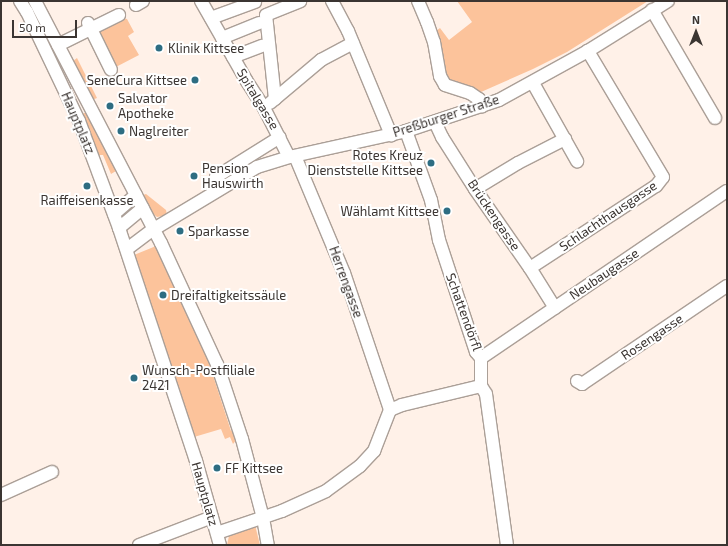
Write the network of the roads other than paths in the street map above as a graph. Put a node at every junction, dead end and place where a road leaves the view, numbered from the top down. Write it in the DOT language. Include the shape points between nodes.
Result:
graph roads {
  1 [pos="20,1"];
  2 [pos="35,1"];
  3 [pos="201,1"];
  4 [pos="300,1"];
  5 [pos="332,1"];
  6 [pos="418,1"];
  7 [pos="668,1"];
  8 [pos="255,2"];
  9 [pos="652,10"];
  10 [pos="119,15"];
  11 [pos="211,18"];
  12 [pos="259,23"];
  13 [pos="89,25"];
  14 [pos="222,38"];
  15 [pos="353,43"];
  16 [pos="58,45"];
  17 [pos="262,46"];
  18 [pos="588,51"];
  19 [pos="233,57"];
  20 [pos="110,70"];
  21 [pos="533,83"];
  22 [pos="275,99"];
  23 [pos="482,106"];
  24 [pos="264,108"];
  25 [pos="715,118"];
  26 [pos="435,122"];
  27 [pos="406,131"];
  28 [pos="390,135"];
  29 [pos="280,137"];
  30 [pos="565,139"];
  31 [pos="292,156"];
  32 [pos="578,161"];
  33 [pos="475,189"];
  34 [pos="218,190"];
  35 [pos="727,191"];
  36 [pos="136,195"];
  37 [pos="143,208"];
  38 [pos="114,214"];
  39 [pos="119,228"];
  40 [pos="154,229"];
  41 [pos="127,249"];
  42 [pos="530,268"];
  43 [pos="727,286"];
  44 [pos="554,308"];
  45 [pos="481,358"];
  46 [pos="577,381"];
  47 [pos="481,386"];
  48 [pos="390,410"];
  49 [pos="52,472"];
  50 [pos="1,495"];
  51 [pos="212,517"];
  52 [pos="263,518"];
  53 [pos="218,539"];
  54 [pos="139,545"];
  55 [pos="268,545"];
  56 [pos="506,545"];
  1 -- 38 [label="street, Hauptplatz" via="79,121"];
  2 -- 16 [label="street, Hauptplatz"];
  3 -- 11 [label="street, Spitalgasse"];
  4 -- 22 [label="street" via="266,15"];
  5 -- 15 [label="street"];
  6 -- 23 [label="street" via="434,42 440,76 445,85 470,93 477,97"];
  7 -- 9 [label="street, Preßburger Straße"];
  8 -- 11 [label="street"];
  9 -- 18 [label="street, Preßburger Straße"];
  9 -- 25 [label="street"];
  10 -- 13 [label="street"];
  11 -- 14 [label="street, Spitalgasse"];
  12 -- 14 [label="street"];
  13 -- 16 [label="street"];
  13 -- 20 [label="street"];
  14 -- 19 [label="street, Spitalgasse"];
  15 -- 22 [label="street" via="321,60"];
  15 -- 28 [label="street"];
  16 -- 36 [label="street, Hauptplatz"];
  17 -- 19 [label="street"];
  18 -- 21 [label="street, Preßburger Straße"];
  18 -- 42 [label="street, Schlachthausgasse" via="662,177 656,186"];
  19 -- 24 [label="street, Spitalgasse"];
  21 -- 23 [label="street, Preßburger Straße"];
  21 -- 30 [label="street"];
  22 -- 24 [label="street"];
  23 -- 26 [label="street, Preßburger Straße"];
  24 -- 29 [label="street, Spitalgasse"];
  26 -- 27 [label="street, Preßburger Straße"];
  26 -- 33 [label="street, Brückengasse"];
  27 -- 28 [label="street, Preßburger Straße"];
  27 -- 45 [label="street, Schattendörfl" via="430,200 439,240 468,330 476,352"];
  28 -- 31 [label="street, Preßburger Straße"];
  29 -- 31 [label="street, Spitalgasse"];
  29 -- 34 [label="street" via="216,177"];
  30 -- 32 [label="street"];
  30 -- 33 [label="street"];
  31 -- 34 [label="street, Preßburger Straße" via="257,167"];
  31 -- 48 [label="street, Herrengasse" via="344,273"];
  33 -- 42 [label="street, Brückengasse"];
  34 -- 40 [label="street, Preßburger Straße"];
  35 -- 44 [label="street, Neubaugasse"];
  36 -- 37 [label="street, Hauptplatz"];
  36 -- 38 [label="street"];
  37 -- 39 [label="street"];
  37 -- 40 [label="street, Hauptplatz"];
  38 -- 39 [label="street, Hauptplatz"];
  39 -- 41 [label="street, Hauptplatz"];
  40 -- 41 [label="street"];
  40 -- 52 [label="street, Hauptplatz" via="217,364 242,439"];
  41 -- 51 [label="street, Hauptplatz"];
  42 -- 44 [label="street, Brückengasse"];
  43 -- 46 [label="street, Rosengasse" via="582,384"];
  44 -- 45 [label="street, Neubaugasse"];
  45 -- 47 [label="street, Schattendörfl"];
  47 -- 48 [label="street"];
  47 -- 56 [label="street, Schattendörfl" via="486,394"];
  48 -- 52 [label="street" via="374,451 360,466 326,491"];
  49 -- 50 [label="street"];
  51 -- 53 [label="street, Hauptplatz"];
  51 -- 54 [label="street"];
  52 -- 53 [label="street, Hauptplatz"];
  52 -- 55 [label="street"];
}
